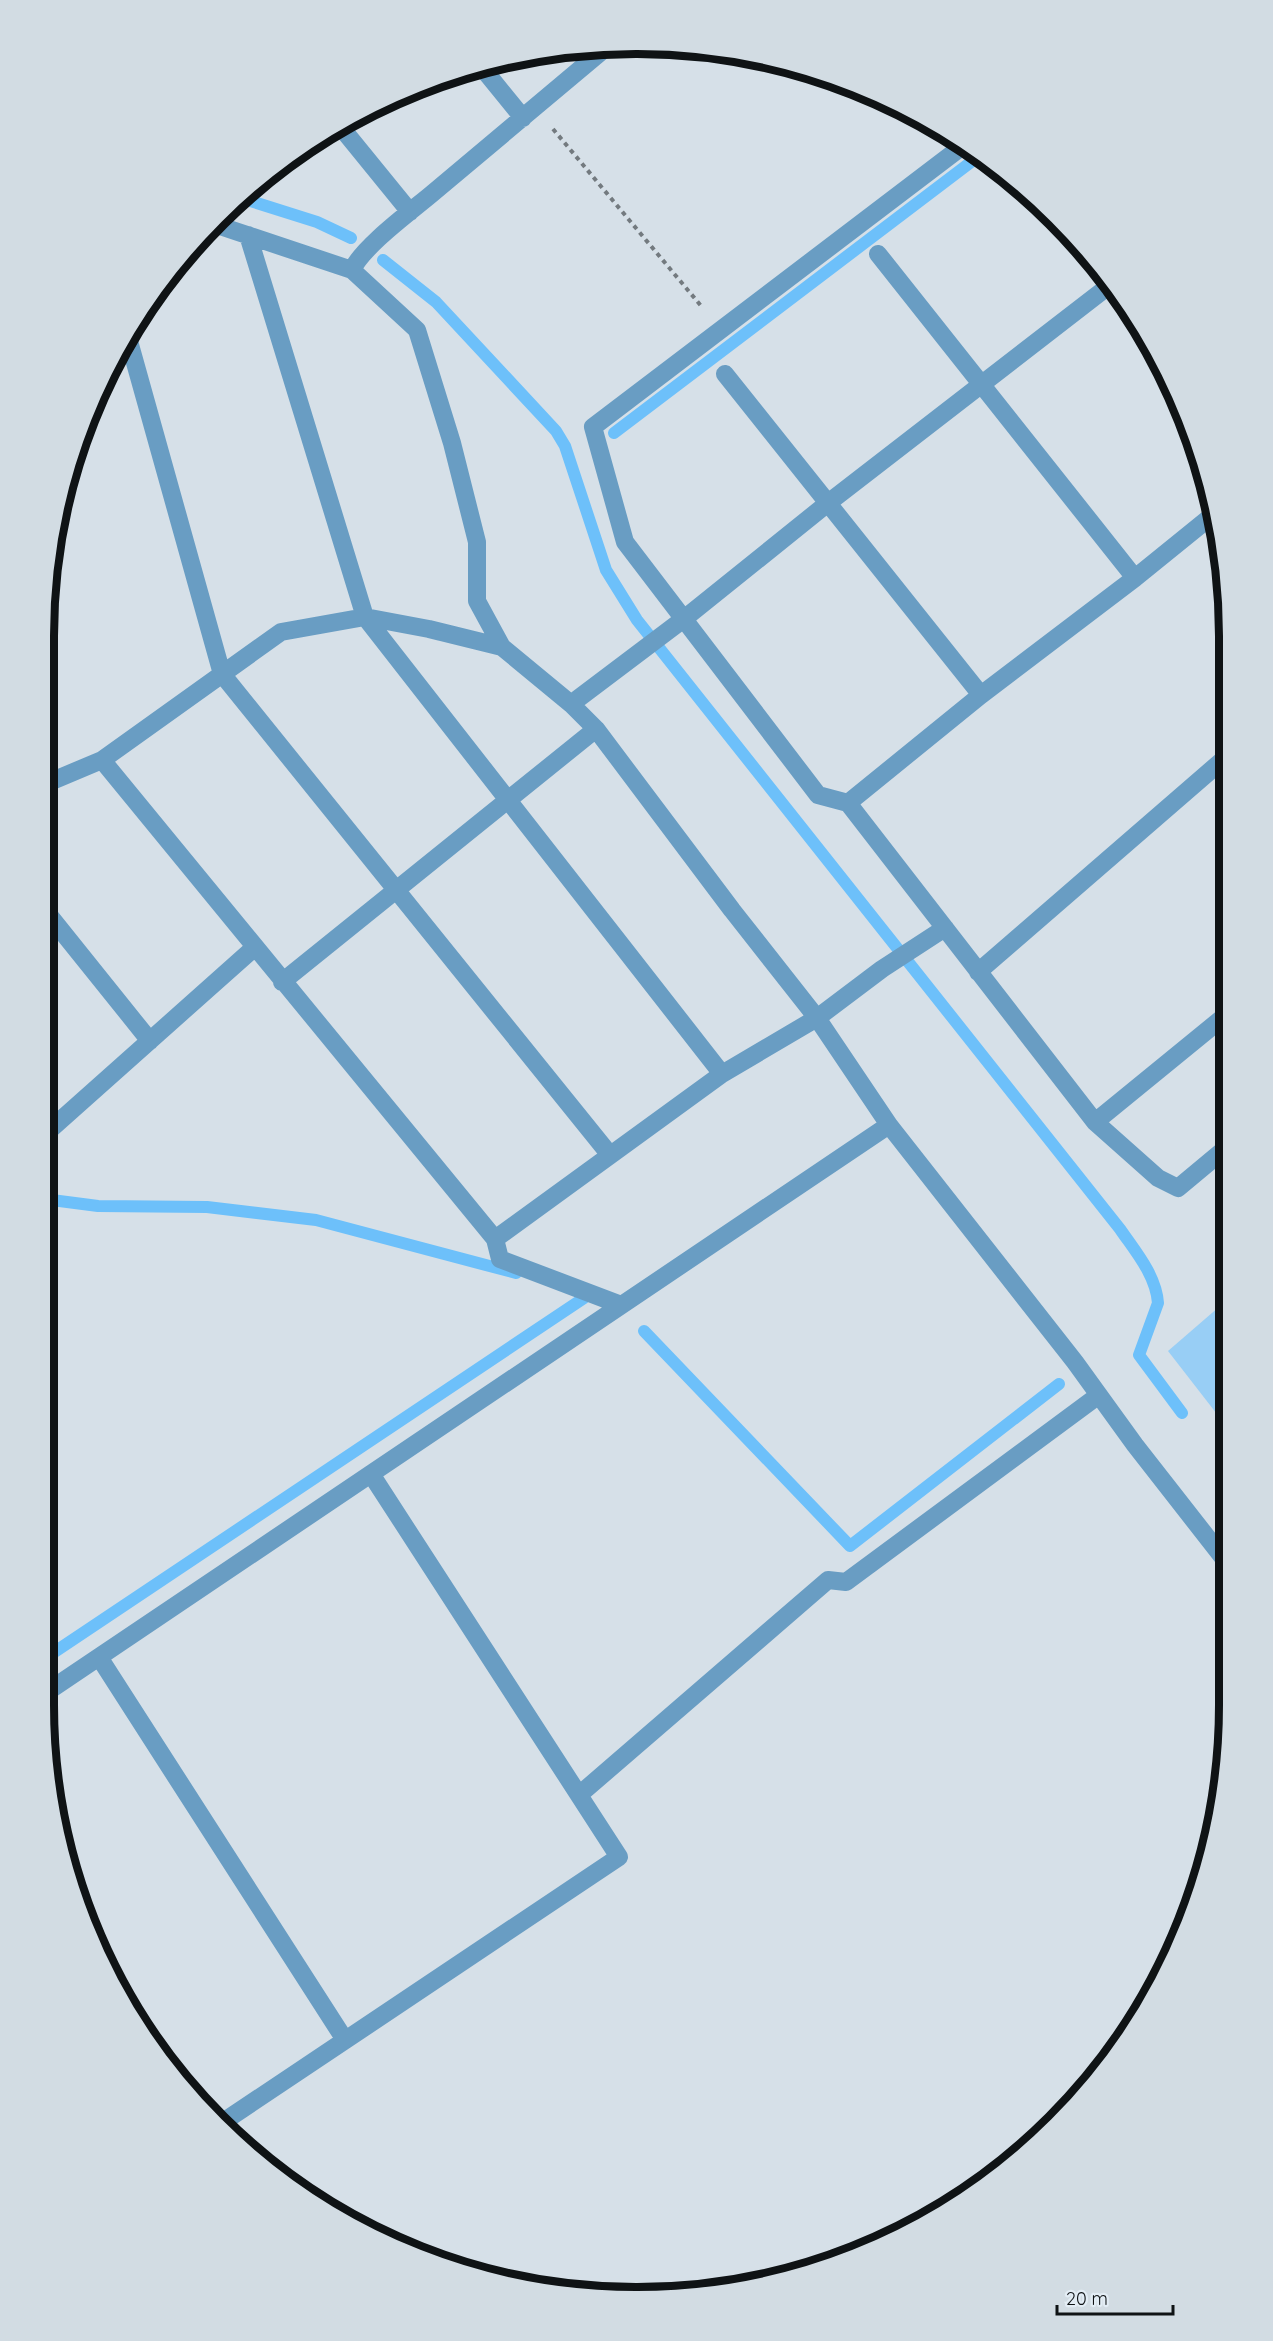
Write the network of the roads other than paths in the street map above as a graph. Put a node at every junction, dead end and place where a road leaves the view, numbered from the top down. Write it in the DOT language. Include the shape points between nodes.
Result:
graph roads {
  1 [pos="597,55"];
  2 [pos="489,73"];
  3 [pos="529,112"];
  4 [pos="345,132"];
  5 [pos="957,150"];
  6 [pos="410,212"];
  7 [pos="223,227"];
  8 [pos="248,235"];
  9 [pos="878,254"];
  10 [pos="352,270"];
  11 [pos="1104,289"];
  12 [pos="131,347"];
  13 [pos="725,374"];
  14 [pos="981,385"];
  15 [pos="828,503"];
  16 [pos="1207,520"];
  17 [pos="1135,578"];
  18 [pos="365,617"];
  19 [pos="681,621"];
  20 [pos="502,647"];
  21 [pos="222,674"];
  22 [pos="981,695"];
  23 [pos="571,704"];
  24 [pos="596,729"];
  25 [pos="102,760"];
  26 [pos="1219,763"];
  27 [pos="54,780"];
  28 [pos="508,800"];
  29 [pos="848,803"];
  30 [pos="395,890"];
  31 [pos="54,921"];
  32 [pos="945,928"];
  33 [pos="255,948"];
  34 [pos="978,972"];
  35 [pos="282,981"];
  36 [pos="817,1018"];
  37 [pos="1219,1021"];
  38 [pos="150,1041"];
  39 [pos="722,1074"];
  40 [pos="1095,1122"];
  41 [pos="889,1125"];
  42 [pos="54,1126"];
  43 [pos="1219,1154"];
  44 [pos="610,1155"];
  45 [pos="495,1239"];
  46 [pos="621,1305"];
  47 [pos="1099,1395"];
  48 [pos="370,1474"];
  49 [pos="1219,1552"];
  50 [pos="99,1657"];
  51 [pos="54,1687"];
  52 [pos="579,1795"];
  53 [pos="345,2040"];
  54 [pos="228,2119"];
  1 -- 3 [label="street"];
  2 -- 3 [label="street"];
  3 -- 6 [label="street"];
  4 -- 6 [label="street"];
  5 -- 19 [label="street" via="593,427 625,542"];
  6 -- 10 [label="street"];
  7 -- 8 [label="street"];
  8 -- 10 [label="street"];
  8 -- 18 [label="street"];
  9 -- 14 [label="street"];
  10 -- 20 [label="street" via="417,330 477,542 477,601"];
  11 -- 14 [label="street"];
  12 -- 21 [label="street"];
  13 -- 15 [label="street"];
  14 -- 15 [label="street"];
  14 -- 17 [label="street"];
  15 -- 19 [label="street"];
  15 -- 22 [label="street"];
  16 -- 17 [label="street"];
  17 -- 22 [label="street"];
  18 -- 20 [label="street"];
  18 -- 21 [label="street" via="281,632"];
  18 -- 28 [label="street"];
  19 -- 23 [label="street"];
  19 -- 29 [label="street" via="818,795"];
  20 -- 23 [label="street"];
  21 -- 25 [label="street"];
  21 -- 30 [label="street"];
  22 -- 29 [label="street"];
  23 -- 24 [label="street"];
  24 -- 28 [label="street"];
  24 -- 36 [label="street"];
  25 -- 27 [label="street"];
  25 -- 33 [label="street"];
  26 -- 34 [label="street"];
  28 -- 30 [label="street"];
  28 -- 39 [label="street"];
  29 -- 32 [label="street"];
  30 -- 35 [label="street"];
  30 -- 44 [label="street"];
  31 -- 38 [label="street"];
  32 -- 34 [label="street"];
  32 -- 36 [label="street"];
  33 -- 35 [label="street"];
  33 -- 38 [label="street"];
  34 -- 40 [label="street"];
  35 -- 45 [label="street"];
  36 -- 39 [label="street"];
  36 -- 41 [label="street"];
  37 -- 40 [label="street"];
  38 -- 42 [label="street"];
  39 -- 44 [label="street"];
  40 -- 43 [label="street" via="1158,1178 1178,1188"];
  41 -- 46 [label="street"];
  41 -- 47 [label="street"];
  44 -- 45 [label="street"];
  45 -- 46 [label="street" via="500,1259"];
  46 -- 48 [label="street"];
  47 -- 49 [label="street"];
  47 -- 52 [label="street" via="846,1582 828,1580"];
  48 -- 50 [label="street"];
  48 -- 52 [label="street"];
  50 -- 51 [label="street"];
  50 -- 53 [label="street"];
  52 -- 53 [label="street" via="620,1857"];
  53 -- 54 [label="street"];
}
